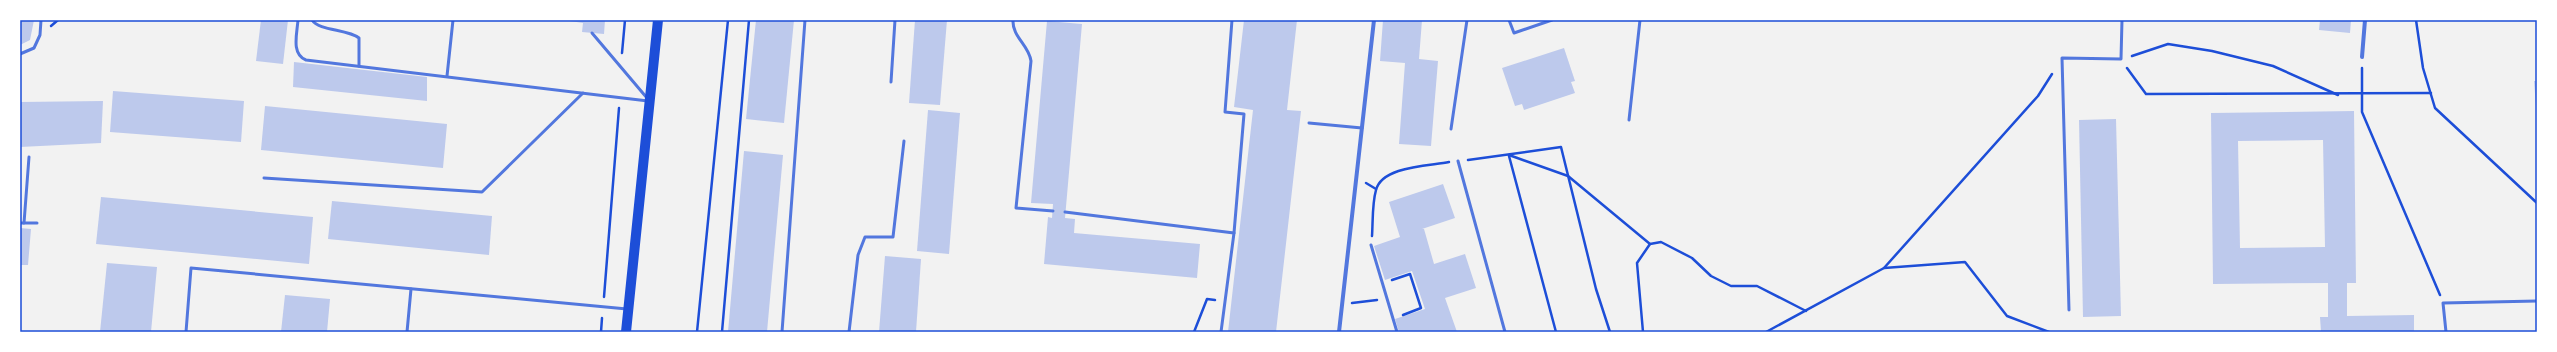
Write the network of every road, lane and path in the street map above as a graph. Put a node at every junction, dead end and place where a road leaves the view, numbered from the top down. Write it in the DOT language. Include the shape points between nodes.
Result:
graph roads {
  1 [pos="41,20"];
  2 [pos="298,20"];
  3 [pos="312,20"];
  4 [pos="453,20"];
  5 [pos="626,20"];
  6 [pos="658,20"];
  7 [pos="728,20"];
  8 [pos="749,20"];
  9 [pos="805,20"];
  10 [pos="895,20"];
  11 [pos="1012,20"];
  12 [pos="1232,20"];
  13 [pos="1374,20"];
  14 [pos="1467,20"];
  15 [pos="1509,20"];
  16 [pos="1552,20"];
  17 [pos="1640,20"];
  18 [pos="2122,20"];
  19 [pos="2365,20"];
  20 [pos="2416,20"];
  21 [pos="592,33"];
  22 [pos="20,54"];
  23 [pos="2362,57"];
  24 [pos="2062,58"];
  25 [pos="2121,59"];
  26 [pos="359,66"];
  27 [pos="621,68"];
  28 [pos="447,76"];
  29 [pos="891,82"];
  30 [pos="583,93"];
  31 [pos="2431,93"];
  32 [pos="2338,95"];
  33 [pos="2362,95"];
  34 [pos="620,97"];
  35 [pos="650,101"];
  36 [pos="1629,120"];
  37 [pos="1309,123"];
  38 [pos="1362,128"];
  39 [pos="1451,129"];
  40 [pos="904,141"];
  41 [pos="1509,155"];
  42 [pos="29,156"];
  43 [pos="1458,161"];
  44 [pos="1568,176"];
  45 [pos="264,178"];
  46 [pos="2537,203"];
  47 [pos="1053,211"];
  48 [pos="1066,212"];
  49 [pos="20,222"];
  50 [pos="24,223"];
  51 [pos="37,223"];
  52 [pos="1234,234"];
  53 [pos="1650,244"];
  54 [pos="1371,245"];
  55 [pos="1884,268"];
  56 [pos="1383,283"];
  57 [pos="411,288"];
  58 [pos="1387,299"];
  59 [pos="1225,300"];
  60 [pos="2537,301"];
  61 [pos="2443,303"];
  62 [pos="1342,305"];
  63 [pos="604,307"];
  64 [pos="628,309"];
  65 [pos="1806,310"];
  66 [pos="2069,310"];
  67 [pos="1393,318"];
  68 [pos="186,332"];
  69 [pos="407,332"];
  70 [pos="600,332"];
  71 [pos="626,332"];
  72 [pos="697,332"];
  73 [pos="722,332"];
  74 [pos="782,332"];
  75 [pos="849,332"];
  76 [pos="1194,332"];
  77 [pos="1222,332"];
  78 [pos="1339,332"];
  79 [pos="1397,332"];
  80 [pos="1505,332"];
  81 [pos="1556,332"];
  82 [pos="1610,332"];
  83 [pos="1643,332"];
  84 [pos="1766,332"];
  85 [pos="2049,332"];
  86 [pos="2446,332"];
  1 -- 22 [label="lane" via="40,35 34,48"];
  2 -- 26 [label="lane" via="296,51 300,58"];
  3 -- 26 [label="lane" via="321,27 352,33 359,38"];
  4 -- 28 [label="lane"];
  5 -- 27 [label="path"];
  6 -- 35 [label="main road"];
  7 -- 72 [label="path"];
  8 -- 73 [label="path"];
  9 -- 74 [label="lane"];
  10 -- 29 [label="lane"];
  11 -- 47 [label="lane" via="1016,36 1030,51 1031,61 1016,208"];
  12 -- 52 [label="lane" via="1225,112 1244,114"];
  13 -- 38 [label="street"];
  14 -- 39 [label="lane"];
  15 -- 16 [label="lane" via="1514,33"];
  17 -- 36 [label="lane"];
  18 -- 25 [label="lane"];
  19 -- 23 [label="street"];
  20 -- 31 [label="path" via="2423,68"];
  21 -- 27 [label="lane"];
  23 -- 33 [label="path"];
  24 -- 25 [label="lane"];
  24 -- 55 [label="path" via="2038,96"];
  24 -- 66 [label="lane"];
  25 -- 32 [label="path" via="2168,44 2175,45 2273,66"];
  25 -- 32 [label="path" via="2146,94"];
  26 -- 28 [label="lane"];
  27 -- 35 [label="lane"];
  28 -- 30 [label="lane"];
  30 -- 34 [label="lane"];
  30 -- 45 [label="lane" via="482,192"];
  31 -- 33 [label="path"];
  31 -- 46 [label="path" via="2435,108"];
  32 -- 33 [label="path"];
  33 -- 61 [label="path" via="2362,112"];
  34 -- 35 [label="lane"];
  34 -- 63 [label="path"];
  35 -- 64 [label="main road"];
  37 -- 38 [label="lane"];
  38 -- 62 [label="street"];
  40 -- 75 [label="lane" via="893,237 864,236 858,255"];
  41 -- 43 [label="path"];
  41 -- 44 [label="path"];
  41 -- 44 [label="path" via="1561,147"];
  41 -- 81 [label="path"];
  42 -- 50 [label="lane"];
  43 -- 54 [label="path" via="1395,170 1382,179 1376,189"];
  43 -- 80 [label="lane"];
  44 -- 53 [label="path"];
  44 -- 82 [label="path" via="1596,289"];
  48 -- 52 [label="lane"];
  49 -- 50 [label="lane"];
  50 -- 51 [label="lane"];
  52 -- 59 [label="lane"];
  53 -- 65 [label="path" via="1661,242 1692,258 1711,276 1731,286 1757,286"];
  53 -- 83 [label="path" via="1637,262"];
  54 -- 56 [label="lane"];
  55 -- 65 [label="path"];
  55 -- 85 [label="path" via="1965,262 2007,316"];
  56 -- 58 [label="lane"];
  56 -- 67 [label="path" via="1410,274 1421,308"];
  57 -- 63 [label="lane"];
  57 -- 68 [label="lane" via="191,268"];
  57 -- 69 [label="lane"];
  58 -- 62 [label="path"];
  58 -- 67 [label="lane"];
  59 -- 76 [label="path" via="1207,299"];
  59 -- 77 [label="lane"];
  60 -- 61 [label="lane"];
  61 -- 86 [label="lane"];
  62 -- 78 [label="street"];
  63 -- 64 [label="lane"];
  63 -- 70 [label="path"];
  64 -- 71 [label="main road"];
  65 -- 84 [label="path"];
  67 -- 79 [label="lane"];
}
